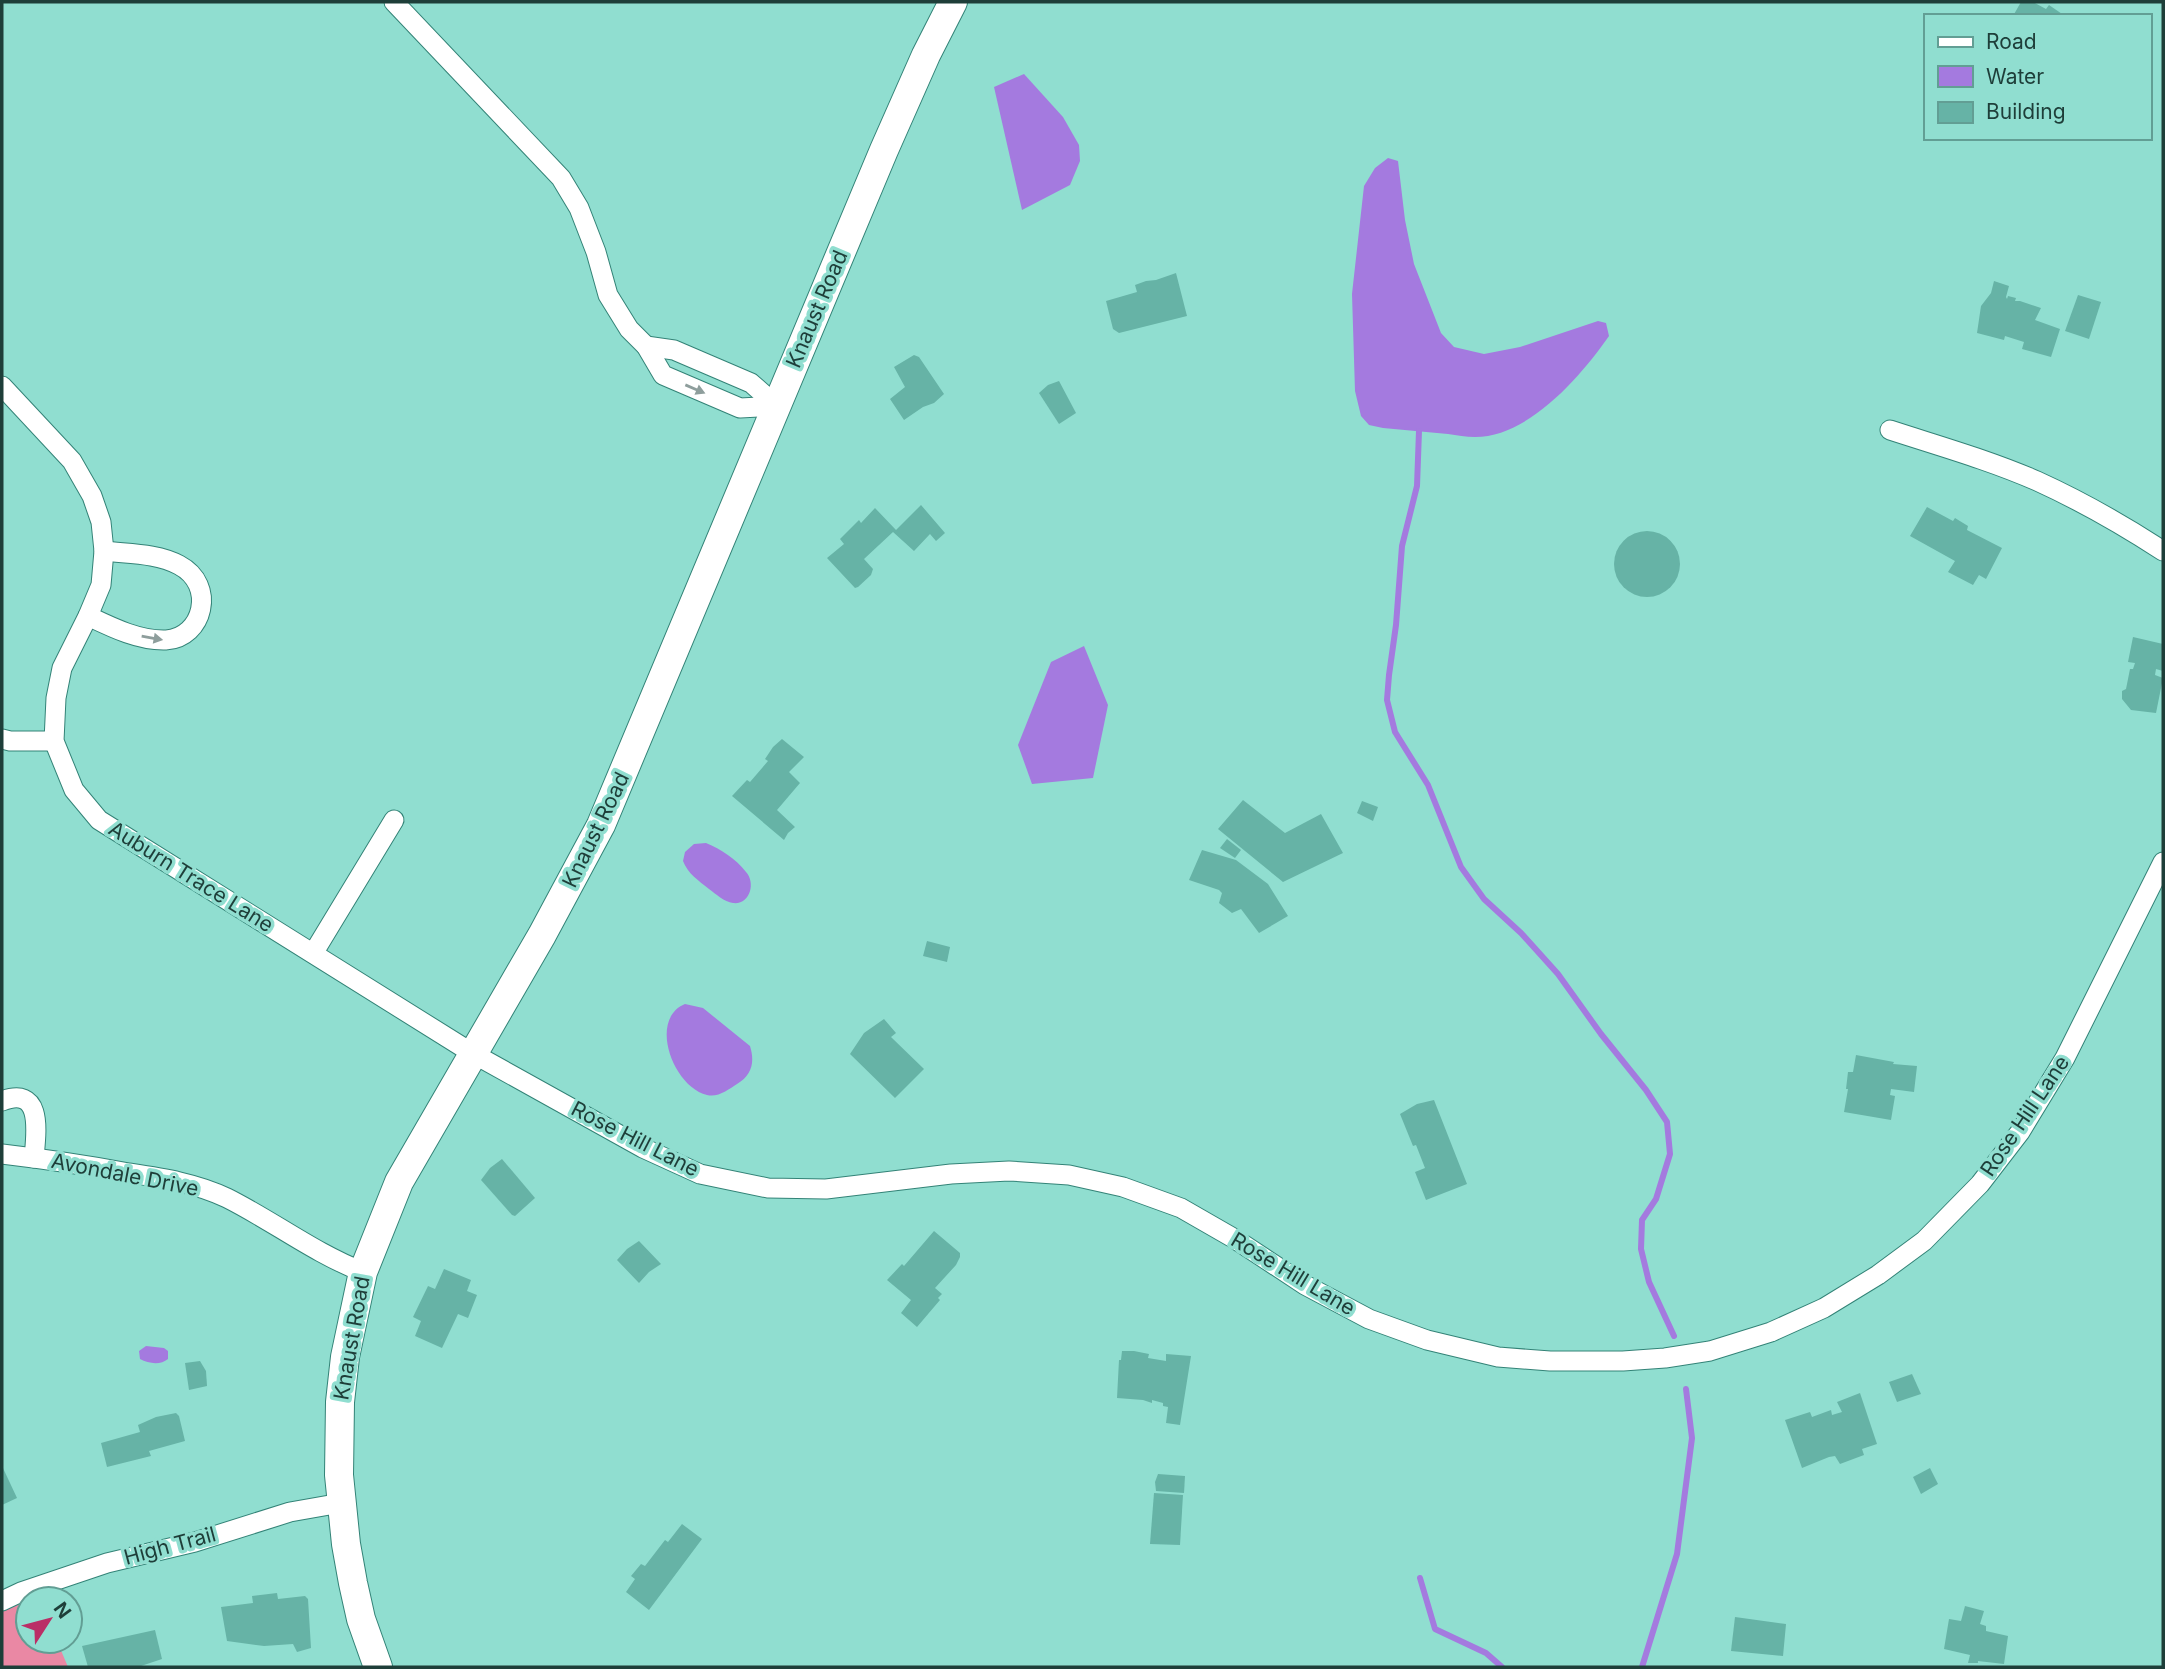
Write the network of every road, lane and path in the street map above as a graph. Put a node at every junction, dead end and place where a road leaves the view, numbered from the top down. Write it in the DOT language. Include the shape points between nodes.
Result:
graph roads {
  1 [pos="394,2"];
  2 [pos="953,2"];
  3 [pos="646,346"];
  4 [pos="2,386"];
  5 [pos="776,406"];
  6 [pos="1890,430"];
  7 [pos="104,551"];
  8 [pos="2163,551"];
  9 [pos="88,615"];
  10 [pos="2,738"];
  11 [pos="54,741"];
  12 [pos="394,820"];
  13 [pos="2163,862"];
  14 [pos="314,952"];
  15 [pos="472,1053"];
  16 [pos="2,1101"];
  17 [pos="2,1154"];
  18 [pos="34,1158"];
  19 [pos="363,1272"];
  20 [pos="341,1503"];
  21 [pos="2,1601"];
  22 [pos="378,1667"];
  1 -- 3 [label="street" via="561,178 588,230 608,295"];
  2 -- 5 [label="main road, Knaust Road" via="884,150"];
  3 -- 5 [label="street" via="674,350 751,383"];
  3 -- 5 [label="street, one-way" via="663,375 740,408"];
  4 -- 7 [label="street, Auburn Trace Lane" via="72,461 92,496"];
  5 -- 15 [label="main road, Knaust Road" via="601,825"];
  6 -- 8 [label="street" via="2036,481 2116,521"];
  7 -- 9 [label="street, Auburn Trace Lane" via="102,584"];
  9 -- 7 [label="street, one-way" via="116,629 168,640 185,632 203,606 194,576 179,565"];
  9 -- 11 [label="street, Auburn Trace Lane" via="62,668"];
  10 -- 11 [label="street"];
  11 -- 14 [label="street, Auburn Trace Lane" via="74,790 99,820"];
  12 -- 14 [label="street"];
  13 -- 15 [label="street, Rose Hill Lane" via="2065,1058 2020,1132 1980,1184 1924,1241 1824,1308 1771,1332 1710,1352 1623,1362 1498,1357 1427,1340 1369,1319 1305,1285 1181,1208 1123,1187 1069,1175 951,1174 826,1189 768,1188 700,1174 643,1148"];
  14 -- 15 [label="street, Auburn Trace Lane"];
  15 -- 19 [label="main road, Knaust Road" via="399,1182"];
  16 -- 18 [label="street, Avondale Drive" via="18,1098 35,1112"];
  17 -- 18 [label="street, Avondale Drive"];
  18 -- 19 [label="street, Avondale Drive" via="202,1188"];
  19 -- 20 [label="main road, Knaust Road" via="340,1399"];
  20 -- 21 [label="street, High Trail" via="290,1512 107,1563"];
  20 -- 22 [label="main road, Knaust Road" via="361,1619"];
}
